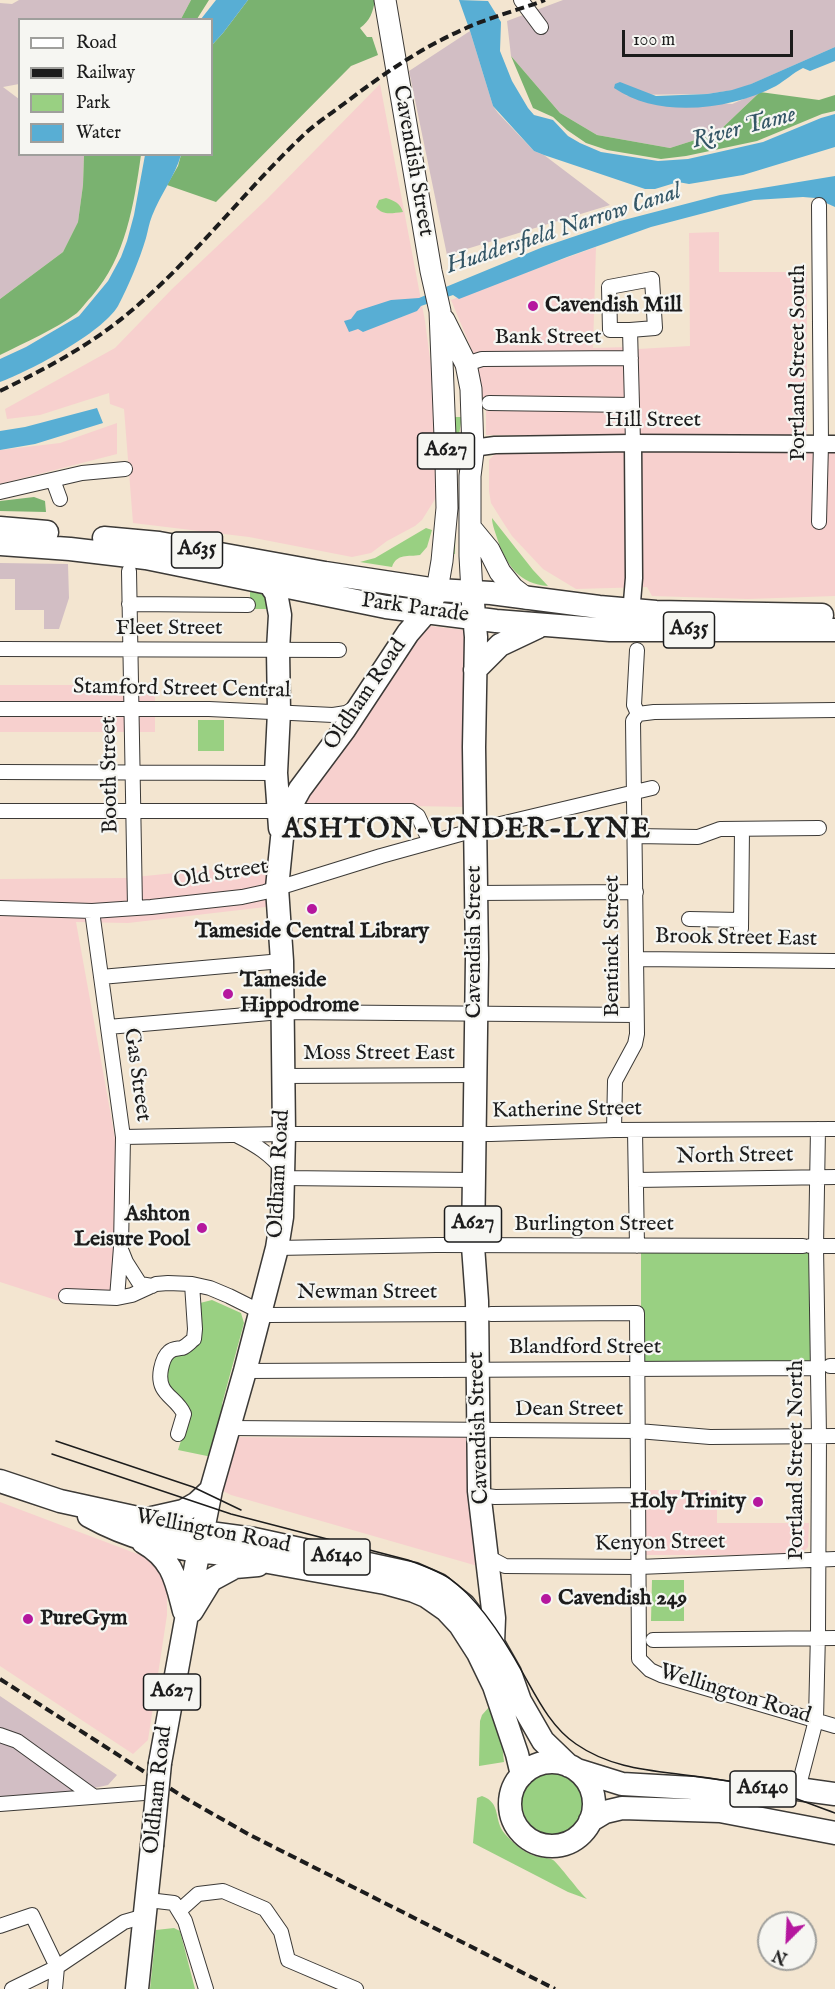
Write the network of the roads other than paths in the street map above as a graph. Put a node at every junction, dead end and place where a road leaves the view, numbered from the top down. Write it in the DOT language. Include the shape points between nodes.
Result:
graph roads {
  1 [pos="385,0"];
  2 [pos="521,0"];
  3 [pos="542,27"];
  4 [pos="819,205"];
  5 [pos="440,311"];
  6 [pos="630,330"];
  7 [pos="442,357"];
  8 [pos="631,358"];
  9 [pos="466,364"];
  10 [pos="489,403"];
  11 [pos="632,405"];
  12 [pos="633,443"];
  13 [pos="828,444"];
  14 [pos="473,452"];
  15 [pos="125,469"];
  16 [pos="53,480"];
  17 [pos="0,492"];
  18 [pos="60,499"];
  19 [pos="819,522"];
  20 [pos="470,527"];
  21 [pos="0,528"];
  22 [pos="0,544"];
  23 [pos="129,571"];
  24 [pos="269,583"];
  25 [pos="472,592"];
  26 [pos="526,598"];
  27 [pos="432,601"];
  28 [pos="129,604"];
  29 [pos="248,605"];
  30 [pos="630,609"];
  31 [pos="835,615"];
  32 [pos="474,617"];
  33 [pos="543,625"];
  34 [pos="794,630"];
  35 [pos="835,630"];
  36 [pos="0,649"];
  37 [pos="130,650"];
  38 [pos="278,650"];
  39 [pos="339,650"];
  40 [pos="637,650"];
  41 [pos="475,670"];
  42 [pos="360,705"];
  43 [pos="0,709"];
  44 [pos="130,709"];
  45 [pos="835,710"];
  46 [pos="279,712"];
  47 [pos="638,714"];
  48 [pos="0,772"];
  49 [pos="132,772"];
  50 [pos="276,773"];
  51 [pos="652,788"];
  52 [pos="635,791"];
  53 [pos="284,810"];
  54 [pos="0,811"];
  55 [pos="132,811"];
  56 [pos="819,828"];
  57 [pos="742,829"];
  58 [pos="475,830"];
  59 [pos="635,836"];
  60 [pos="430,842"];
  61 [pos="277,888"];
  62 [pos="636,892"];
  63 [pos="476,893"];
  64 [pos="135,907"];
  65 [pos="0,908"];
  66 [pos="92,911"];
  67 [pos="689,919"];
  68 [pos="637,959"];
  69 [pos="282,961"];
  70 [pos="835,961"];
  71 [pos="101,977"];
  72 [pos="281,1012"];
  73 [pos="476,1014"];
  74 [pos="636,1015"];
  75 [pos="108,1027"];
  76 [pos="476,1075"];
  77 [pos="283,1076"];
  78 [pos="835,1129"];
  79 [pos="614,1130"];
  80 [pos="818,1130"];
  81 [pos="635,1131"];
  82 [pos="292,1134"];
  83 [pos="474,1134"];
  84 [pos="234,1135"];
  85 [pos="123,1137"];
  86 [pos="283,1174"];
  87 [pos="817,1177"];
  88 [pos="835,1177"];
  89 [pos="473,1180"];
  90 [pos="636,1180"];
  91 [pos="473,1246"];
  92 [pos="637,1246"];
  93 [pos="810,1246"];
  94 [pos="835,1246"];
  95 [pos="121,1247"];
  96 [pos="277,1248"];
  97 [pos="192,1284"];
  98 [pos="152,1286"];
  99 [pos="66,1296"];
  100 [pos="117,1298"];
  101 [pos="259,1312"];
  102 [pos="484,1314"];
  103 [pos="828,1367"];
  104 [pos="637,1369"];
  105 [pos="478,1370"];
  106 [pos="245,1371"];
  107 [pos="230,1428"];
  108 [pos="477,1430"];
  109 [pos="638,1431"];
  110 [pos="178,1434"];
  111 [pos="819,1436"];
  112 [pos="835,1436"];
  113 [pos="0,1481"];
  114 [pos="211,1490"];
  115 [pos="479,1491"];
  116 [pos="638,1495"];
  117 [pos="140,1528"];
  118 [pos="200,1542"];
  119 [pos="818,1559"];
  120 [pos="835,1559"];
  121 [pos="277,1563"];
  122 [pos="639,1567"];
  123 [pos="488,1568"];
  124 [pos="455,1608"];
  125 [pos="186,1621"];
  126 [pos="818,1637"];
  127 [pos="835,1638"];
  128 [pos="493,1643"];
  129 [pos="661,1644"];
  130 [pos="510,1673"];
  131 [pos="816,1720"];
  132 [pos="835,1726"];
  133 [pos="0,1736"];
  134 [pos="573,1768"];
  135 [pos="522,1775"];
  136 [pos="692,1788"];
  137 [pos="798,1789"];
  138 [pos="157,1792"];
  139 [pos="835,1794"];
  140 [pos="93,1796"];
  141 [pos="0,1804"];
  142 [pos="590,1821"];
  143 [pos="835,1833"];
  144 [pos="146,1908"];
  145 [pos="179,1911"];
  146 [pos="0,1926"];
  147 [pos="57,1967"];
  148 [pos="12,1989"];
  149 [pos="55,1989"];
  150 [pos="137,1989"];
  151 [pos="206,1989"];
  152 [pos="356,1989"];
  1 -- 5 [label="main road, Cavendish Street / A627"];
  2 -- 3 [label="street"];
  4 -- 13 [label="street, Portland Street South"];
  5 -- 7 [label="main road, Cavendish Street / A627"];
  5 -- 9 [label="main road, Cavendish Street / A627"];
  6 -- 6 [label="street" via="655,328 652,279 609,287 610,330"];
  6 -- 8 [label="street"];
  7 -- 9 [label="main road"];
  7 -- 27 [label="main road, Cavendish Street / A627" via="447,508 442,561"];
  8 -- 9 [label="street, Bank Street" via="482,360"];
  8 -- 11 [label="street"];
  9 -- 14 [label="main road, Cavendish Street / A627"];
  10 -- 11 [label="street"];
  11 -- 12 [label="street"];
  12 -- 13 [label="street, Hill Street"];
  12 -- 14 [label="street, Hill Street" via="495,445"];
  12 -- 30 [label="street" via="634,578"];
  13 -- 19 [label="street, Portland Street South"];
  14 -- 20 [label="main road, Cavendish Street / A627"];
  15 -- 16 [label="street"];
  16 -- 17 [label="street"];
  16 -- 18 [label="street"];
  20 -- 25 [label="main road, Cavendish Street / A627"];
  20 -- 26 [label="main road" via="489,550 500,572"];
  21 -- 27 [label="highway, Park Parade / A635" via="159,543 325,573"];
  22 -- 24 [label="highway, Park Parade / A635" via="110,553"];
  23 -- 28 [label="street, Booth Street"];
  24 -- 27 [label="highway, Park Parade / A635" via="386,607"];
  24 -- 38 [label="highway, A627" via="276,592 280,615"];
  25 -- 26 [label="highway, Park Parade / A635"];
  25 -- 27 [label="highway, Park Parade / A635"];
  25 -- 32 [label="highway, Cavendish Street / A627"];
  26 -- 30 [label="highway, Park Parade / A635"];
  27 -- 32 [label="highway, Park Parade / A635"];
  27 -- 42 [label="highway, Oldham Road"];
  28 -- 29 [label="street"];
  28 -- 37 [label="street, Booth Street"];
  30 -- 31 [label="highway, Park Parade / A635"];
  30 -- 34 [label="street" via="637,618 765,622"];
  32 -- 33 [label="highway, Park Parade / A635"];
  32 -- 41 [label="highway, Cavendish Street / A627"];
  33 -- 34 [label="highway, Park Parade / A635" via="610,630"];
  33 -- 41 [label="highway" via="500,645"];
  34 -- 35 [label="highway, Park Parade / A635"];
  36 -- 37 [label="street, Fleet Street"];
  37 -- 38 [label="street, Fleet Street"];
  37 -- 44 [label="street, Booth Street"];
  38 -- 39 [label="street, Fleet Street"];
  38 -- 46 [label="highway, A627"];
  40 -- 47 [label="street, Bentinck Street" via="634,705"];
  41 -- 58 [label="highway, Cavendish Street / A627"];
  42 -- 46 [label="street, Stamford Street Central" via="333,715"];
  42 -- 53 [label="highway, Oldham Road"];
  43 -- 44 [label="street, Stamford Street Central"];
  44 -- 46 [label="street, Stamford Street Central"];
  44 -- 49 [label="street, Booth Street"];
  45 -- 47 [label="street"];
  46 -- 50 [label="highway, A627"];
  47 -- 52 [label="street, Bentinck Street" via="633,721"];
  48 -- 49 [label="street"];
  49 -- 50 [label="street"];
  49 -- 55 [label="street, Booth Street"];
  50 -- 53 [label="highway, A627"];
  51 -- 52 [label="street, Old Street"];
  52 -- 58 [label="street, Old Street"];
  52 -- 59 [label="street, Bentinck Street"];
  53 -- 55 [label="street"];
  53 -- 60 [label="street" via="411,811 418,816"];
  53 -- 61 [label="highway, Oldham Road / A627"];
  54 -- 55 [label="street"];
  55 -- 64 [label="street, Booth Street"];
  56 -- 57 [label="street"];
  57 -- 59 [label="street" via="720,829 698,837"];
  57 -- 67 [label="street" via="741,925"];
  58 -- 60 [label="street, Old Street"];
  58 -- 63 [label="highway, Cavendish Street / A627"];
  59 -- 62 [label="street, Bentinck Street"];
  60 -- 61 [label="street, Old Street"];
  61 -- 64 [label="street, Old Street" via="242,897"];
  61 -- 69 [label="highway, Oldham Road / A627"];
  62 -- 63 [label="street"];
  62 -- 68 [label="street, Bentinck Street"];
  63 -- 73 [label="highway, Cavendish Street / A627"];
  64 -- 66 [label="street, Old Street"];
  65 -- 66 [label="street, Old Street"];
  66 -- 71 [label="street, Gas Street"];
  68 -- 70 [label="street, Brook Street East"];
  68 -- 74 [label="street, Bentinck Street"];
  69 -- 71 [label="street"];
  69 -- 72 [label="highway, Oldham Road / A627"];
  71 -- 75 [label="street, Gas Street"];
  72 -- 73 [label="street"];
  72 -- 75 [label="street"];
  72 -- 77 [label="highway, Oldham Road / A627"];
  73 -- 74 [label="street"];
  73 -- 76 [label="highway, Cavendish Street / A627"];
  74 -- 79 [label="street, Bentinck Street" via="635,1044 615,1081"];
  75 -- 85 [label="street, Gas Street"];
  76 -- 77 [label="street, Moss Street East"];
  76 -- 83 [label="highway, Cavendish Street / A627"];
  77 -- 82 [label="highway, Oldham Road / A627"];
  78 -- 80 [label="street, Katherine Street"];
  79 -- 81 [label="street, Katherine Street"];
  79 -- 83 [label="street, Katherine Street"];
  80 -- 81 [label="street, Katherine Street"];
  80 -- 87 [label="street, Portland Street North"];
  81 -- 90 [label="street"];
  82 -- 83 [label="street, Katherine Street"];
  82 -- 84 [label="street, Katherine Street"];
  82 -- 86 [label="highway, Oldham Road / A627"];
  83 -- 89 [label="highway, Cavendish Street / A627"];
  84 -- 85 [label="street, Katherine Street"];
  84 -- 86 [label="street, Katherine Street" via="256,1144 274,1159"];
  85 -- 95 [label="street, Gas Street"];
  86 -- 89 [label="street"];
  86 -- 96 [label="highway, Oldham Road / A627"];
  87 -- 88 [label="street, North Street"];
  87 -- 90 [label="street, North Street"];
  87 -- 93 [label="street, Portland Street North"];
  89 -- 91 [label="highway, Cavendish Street / A627"];
  90 -- 92 [label="street"];
  91 -- 92 [label="street, Burlington Street"];
  91 -- 96 [label="street, Burlington Street"];
  91 -- 102 [label="highway, Cavendish Street / A627"];
  92 -- 93 [label="street, Burlington Street"];
  93 -- 94 [label="street, Burlington Street"];
  93 -- 103 [label="street, Portland Street North"];
  95 -- 98 [label="street, Gas Street" via="140,1284"];
  95 -- 100 [label="street, Gas Street"];
  96 -- 101 [label="highway, Oldham Road / A627"];
  97 -- 98 [label="street"];
  97 -- 101 [label="street" via="210,1288"];
  97 -- 110 [label="street" via="194,1339 169,1352 160,1373 167,1395 184,1414"];
  98 -- 100 [label="street"];
  99 -- 100 [label="street"];
  101 -- 102 [label="street, Newman Street" via="281,1316"];
  101 -- 106 [label="highway, Oldham Road / A627"];
  102 -- 104 [label="street, Newman Street" via="637,1313"];
  102 -- 105 [label="highway, Cavendish Street / A627"];
  103 -- 104 [label="street, Blandford Street"];
  103 -- 111 [label="street, Portland Street North"];
  104 -- 105 [label="street, Blandford Street"];
  104 -- 109 [label="street"];
  105 -- 106 [label="street, Blandford Street"];
  105 -- 108 [label="highway, Cavendish Street / A627"];
  106 -- 107 [label="highway, Oldham Road / A627"];
  107 -- 108 [label="street, Dean Street"];
  107 -- 114 [label="highway, Oldham Road / A627"];
  108 -- 109 [label="street, Dean Street"];
  108 -- 115 [label="highway, Cavendish Street / A627"];
  109 -- 111 [label="street, Dean Street" via="711,1437"];
  109 -- 116 [label="street"];
  111 -- 112 [label="street, Dean Street"];
  111 -- 119 [label="street, Portland Street North"];
  113 -- 117 [label="highway, Wellington Road" via="60,1501 101,1523"];
  114 -- 117 [label="highway" via="183,1511"];
  114 -- 118 [label="highway, Oldham Road / A627"];
  115 -- 116 [label="street" via="495,1497"];
  115 -- 123 [label="highway, Cavendish Street / A627"];
  116 -- 122 [label="street"];
  117 -- 118 [label="highway, Wellington Road"];
  117 -- 125 [label="highway" via="175,1576"];
  118 -- 121 [label="highway, Wellington Road" via="224,1554"];
  118 -- 124 [label="highway, Wellington Road / A6140" via="235,1535 414,1574 439,1586"];
  118 -- 125 [label="highway, Oldham Road / A627"];
  119 -- 120 [label="street, Kenyon Street"];
  119 -- 122 [label="street, Kenyon Street"];
  119 -- 126 [label="street, Portland Street North"];
  121 -- 124 [label="highway, Wellington Road / A627" via="414,1591"];
  121 -- 125 [label="highway, A627" via="235,1567 211,1580"];
  122 -- 123 [label="street, Kenyon Street"];
  122 -- 131 [label="street, Wellington Road" via="639,1659 650,1670"];
  123 -- 124 [label="highway"];
  123 -- 128 [label="highway, Cavendish Street"];
  124 -- 128 [label="highway, A6140"];
  124 -- 135 [label="highway, A6140" via="460,1625 494,1686"];
  125 -- 138 [label="highway, Oldham Road / A627, bridge"];
  126 -- 127 [label="street"];
  126 -- 129 [label="street"];
  126 -- 131 [label="street, Portland Street North"];
  128 -- 130 [label="highway, A6140"];
  130 -- 134 [label="highway, A6140" via="520,1701 543,1740"];
  130 -- 136 [label="highway, A6140" via="548,1731 570,1751 619,1775"];
  131 -- 132 [label="street, Wellington Road"];
  131 -- 137 [label="street, Portland Street North"];
  133 -- 140 [label="street" via="17,1741"];
  134 -- 135 [label="highway" via="557,1762 544,1763"];
  134 -- 136 [label="highway, A6140" via="622,1784"];
  134 -- 142 [label="highway" via="585,1779 592,1794"];
  135 -- 142 [label="highway, A6140" via="512,1790 510,1810 517,1828 531,1840 563,1845 581,1834"];
  136 -- 137 [label="highway, A6140" via="729,1793"];
  137 -- 139 [label="highway, A6140"];
  138 -- 140 [label="street"];
  138 -- 144 [label="highway, Oldham Road / A627, bridge"];
  140 -- 141 [label="street"];
  142 -- 143 [label="highway, A6140" via="622,1808 720,1811"];
  144 -- 145 [label="street" via="174,1904"];
  144 -- 147 [label="street"];
  144 -- 150 [label="highway, Oldham Road / A627"];
  145 -- 151 [label="street"];
  145 -- 152 [label="street" via="198,1894 223,1891 265,1909 281,1932 288,1960"];
  146 -- 147 [label="street" via="32,1915"];
  147 -- 148 [label="street"];
  147 -- 149 [label="street"];
}
